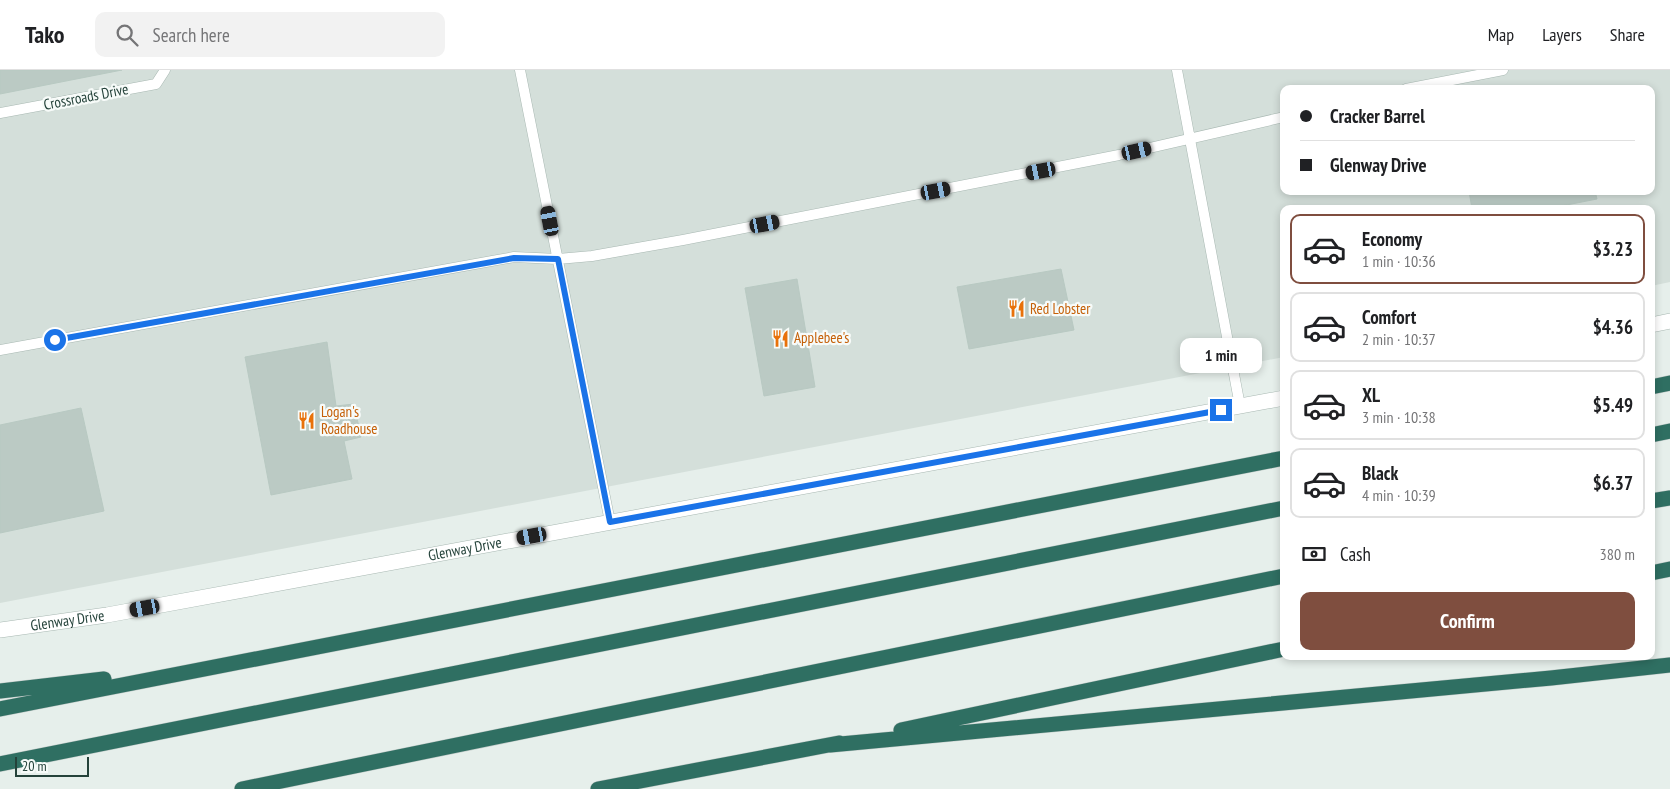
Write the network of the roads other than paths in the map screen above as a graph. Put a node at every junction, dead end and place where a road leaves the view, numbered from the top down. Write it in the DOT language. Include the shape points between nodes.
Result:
graph roads {
  1 [pos="165,70"];
  2 [pos="520,70"];
  3 [pos="1177,70"];
  4 [pos="1503,70"];
  5 [pos="1426,85"];
  6 [pos="0,113"];
  7 [pos="1280,118"];
  8 [pos="1190,139"];
  9 [pos="558,259"];
  10 [pos="1670,322"];
  11 [pos="1655,324"];
  12 [pos="0,350"];
  13 [pos="1670,383"];
  14 [pos="1655,386"];
  15 [pos="1280,399"];
  16 [pos="1240,406"];
  17 [pos="1670,431"];
  18 [pos="1655,433"];
  19 [pos="1280,459"];
  20 [pos="1670,498"];
  21 [pos="1655,500"];
  22 [pos="1280,509"];
  23 [pos="610,522"];
  24 [pos="1670,569"];
  25 [pos="1655,571"];
  26 [pos="1280,577"];
  27 [pos="0,630"];
  28 [pos="1280,651"];
  29 [pos="219,665"];
  30 [pos="1670,665"];
  31 [pos="0,691"];
  32 [pos="0,709"];
  33 [pos="830,744"];
  34 [pos="0,764"];
  35 [pos="242,789"];
  36 [pos="598,789"];
  1 -- 6 [label="lane, Crossroads Drive" via="156,84"];
  2 -- 9 [label="lane"];
  3 -- 8 [label="lane"];
  4 -- 5 [label="lane"];
  7 -- 8 [label="lane"];
  8 -- 9 [label="lane" via="692,238"];
  8 -- 16 [label="lane"];
  9 -- 12 [label="lane" via="514,258"];
  9 -- 23 [label="lane"];
  10 -- 11 [label="street"];
  13 -- 14 [label="highway"];
  15 -- 16 [label="street, Glenway Drive"];
  16 -- 23 [label="street, Glenway Drive"];
  17 -- 18 [label="highway"];
  19 -- 29 [label="highway"];
  20 -- 21 [label="highway"];
  22 -- 34 [label="highway"];
  23 -- 27 [label="street, Glenway Drive" via="107,615"];
  24 -- 25 [label="highway"];
  26 -- 35 [label="highway"];
  28 -- 33 [label="highway"];
  29 -- 31 [label="highway"];
  29 -- 32 [label="highway"];
  30 -- 33 [label="highway"];
  33 -- 36 [label="highway"];
}
